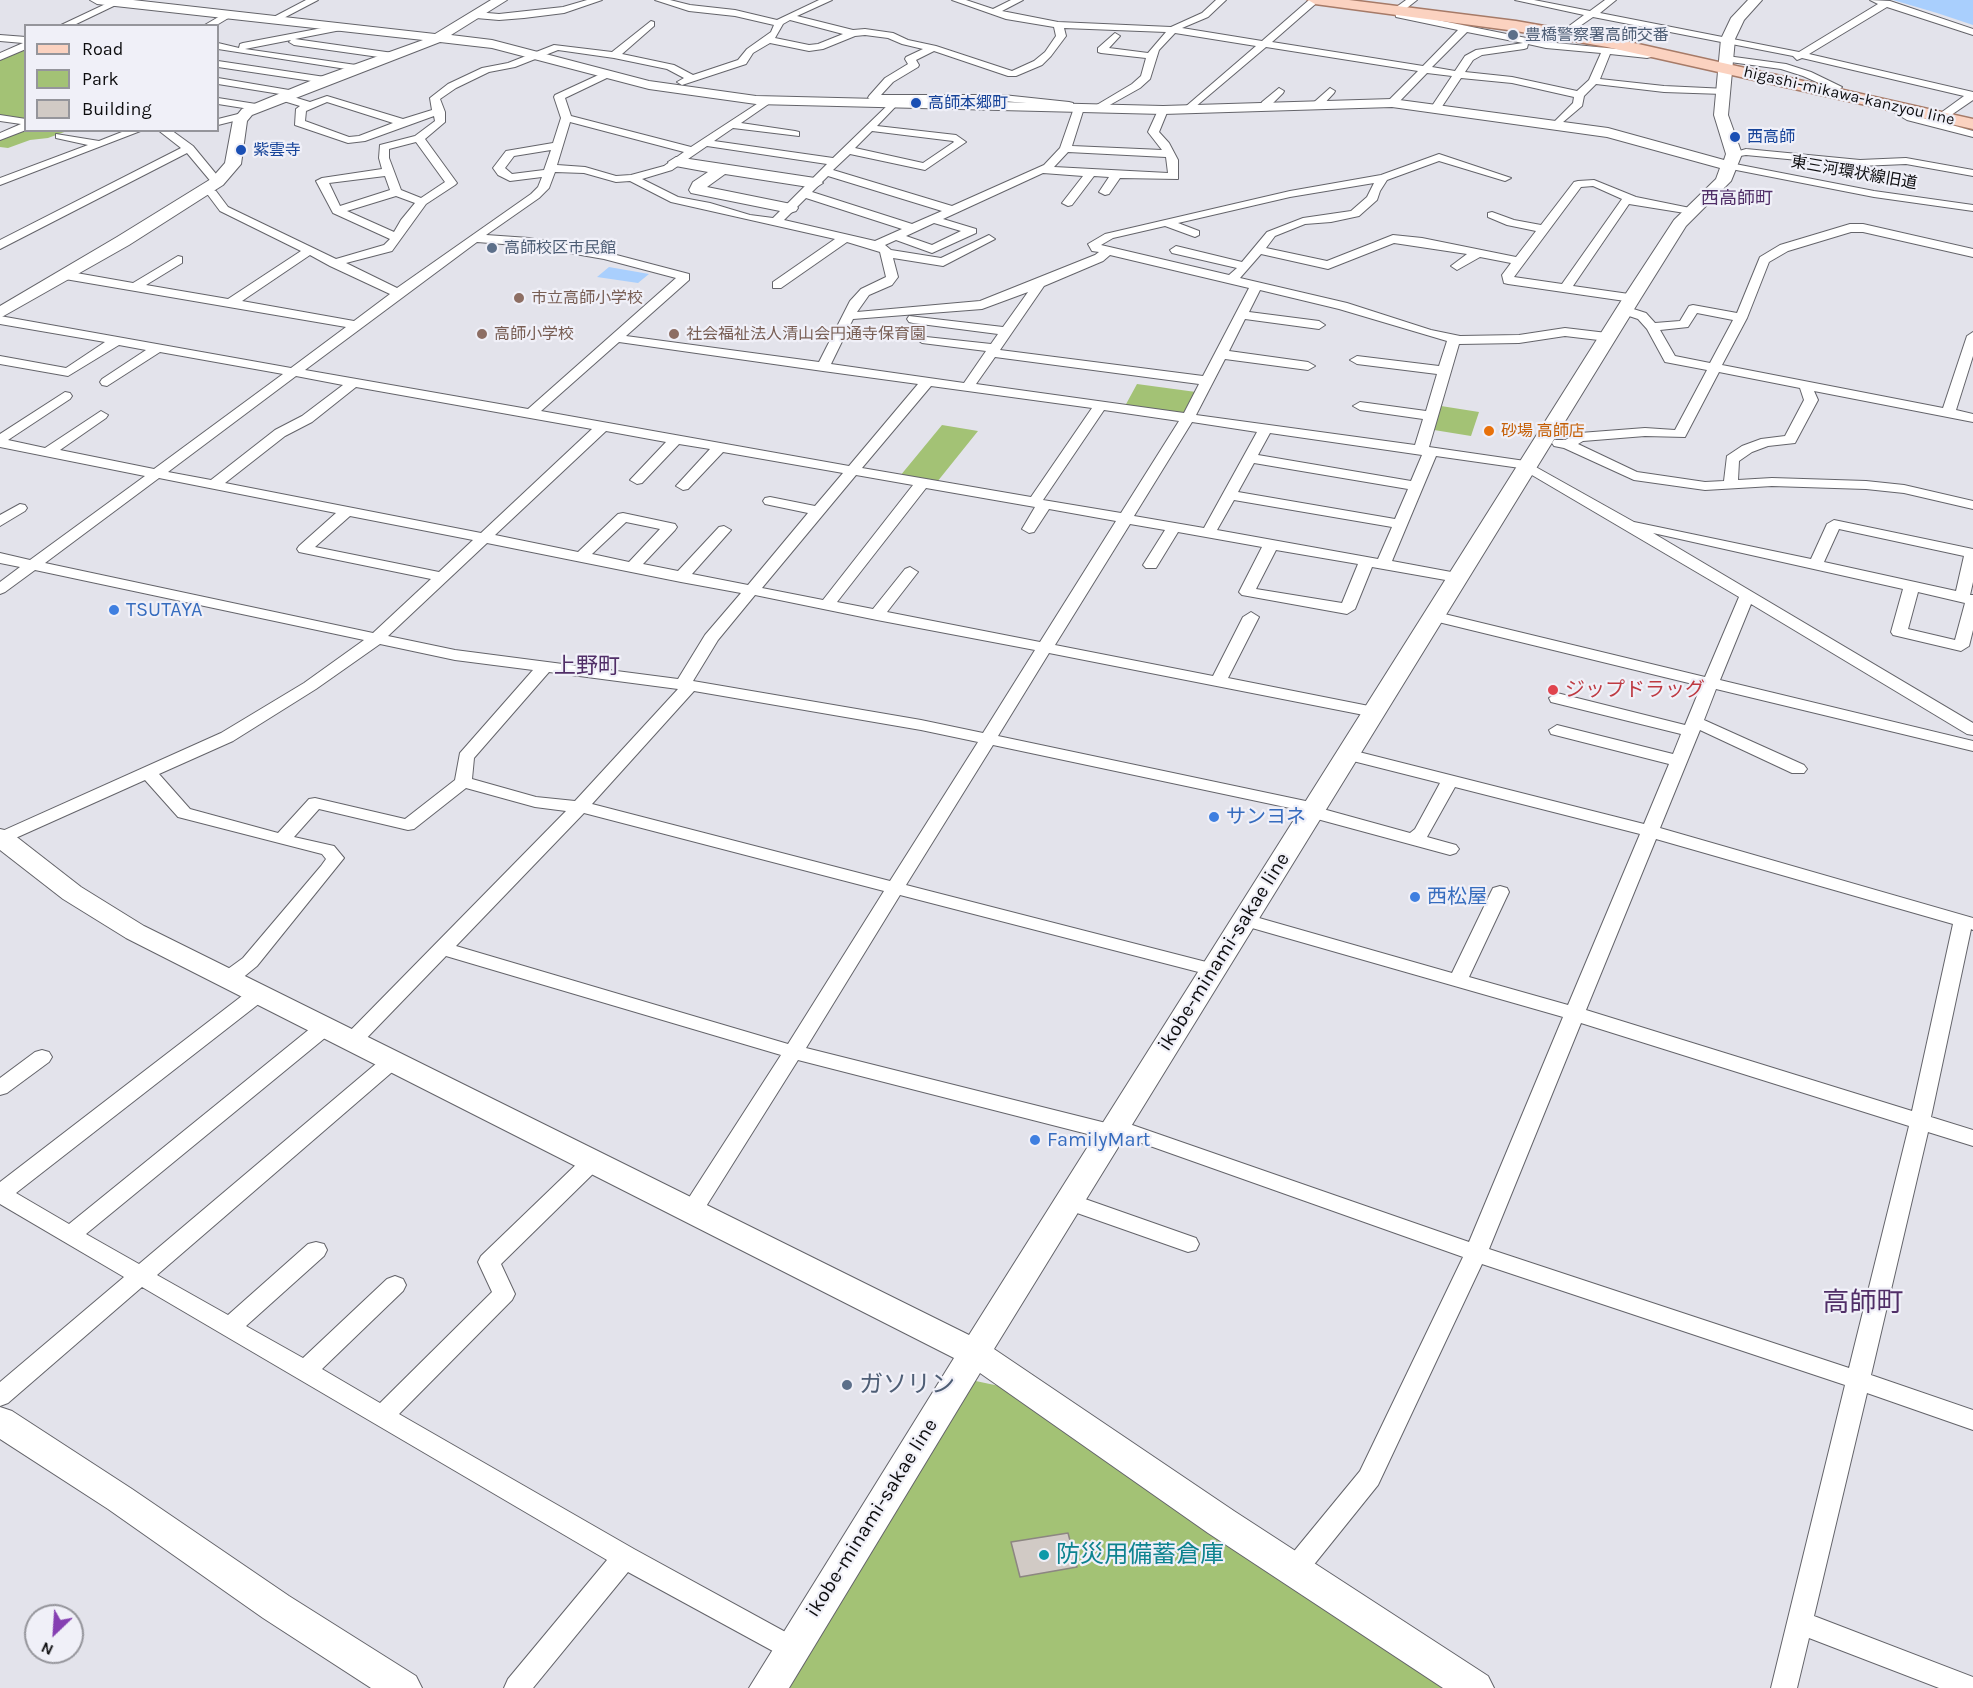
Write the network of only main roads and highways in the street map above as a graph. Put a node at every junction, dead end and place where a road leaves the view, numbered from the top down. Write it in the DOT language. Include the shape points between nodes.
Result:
graph roads {
  1 [pos="1315,0"];
  2 [pos="1973,124"];
  1 -- 2 [label="main road, higashi-mikawa-kanzyou line" via="1564,34 1726,63 1937,121"];
}
